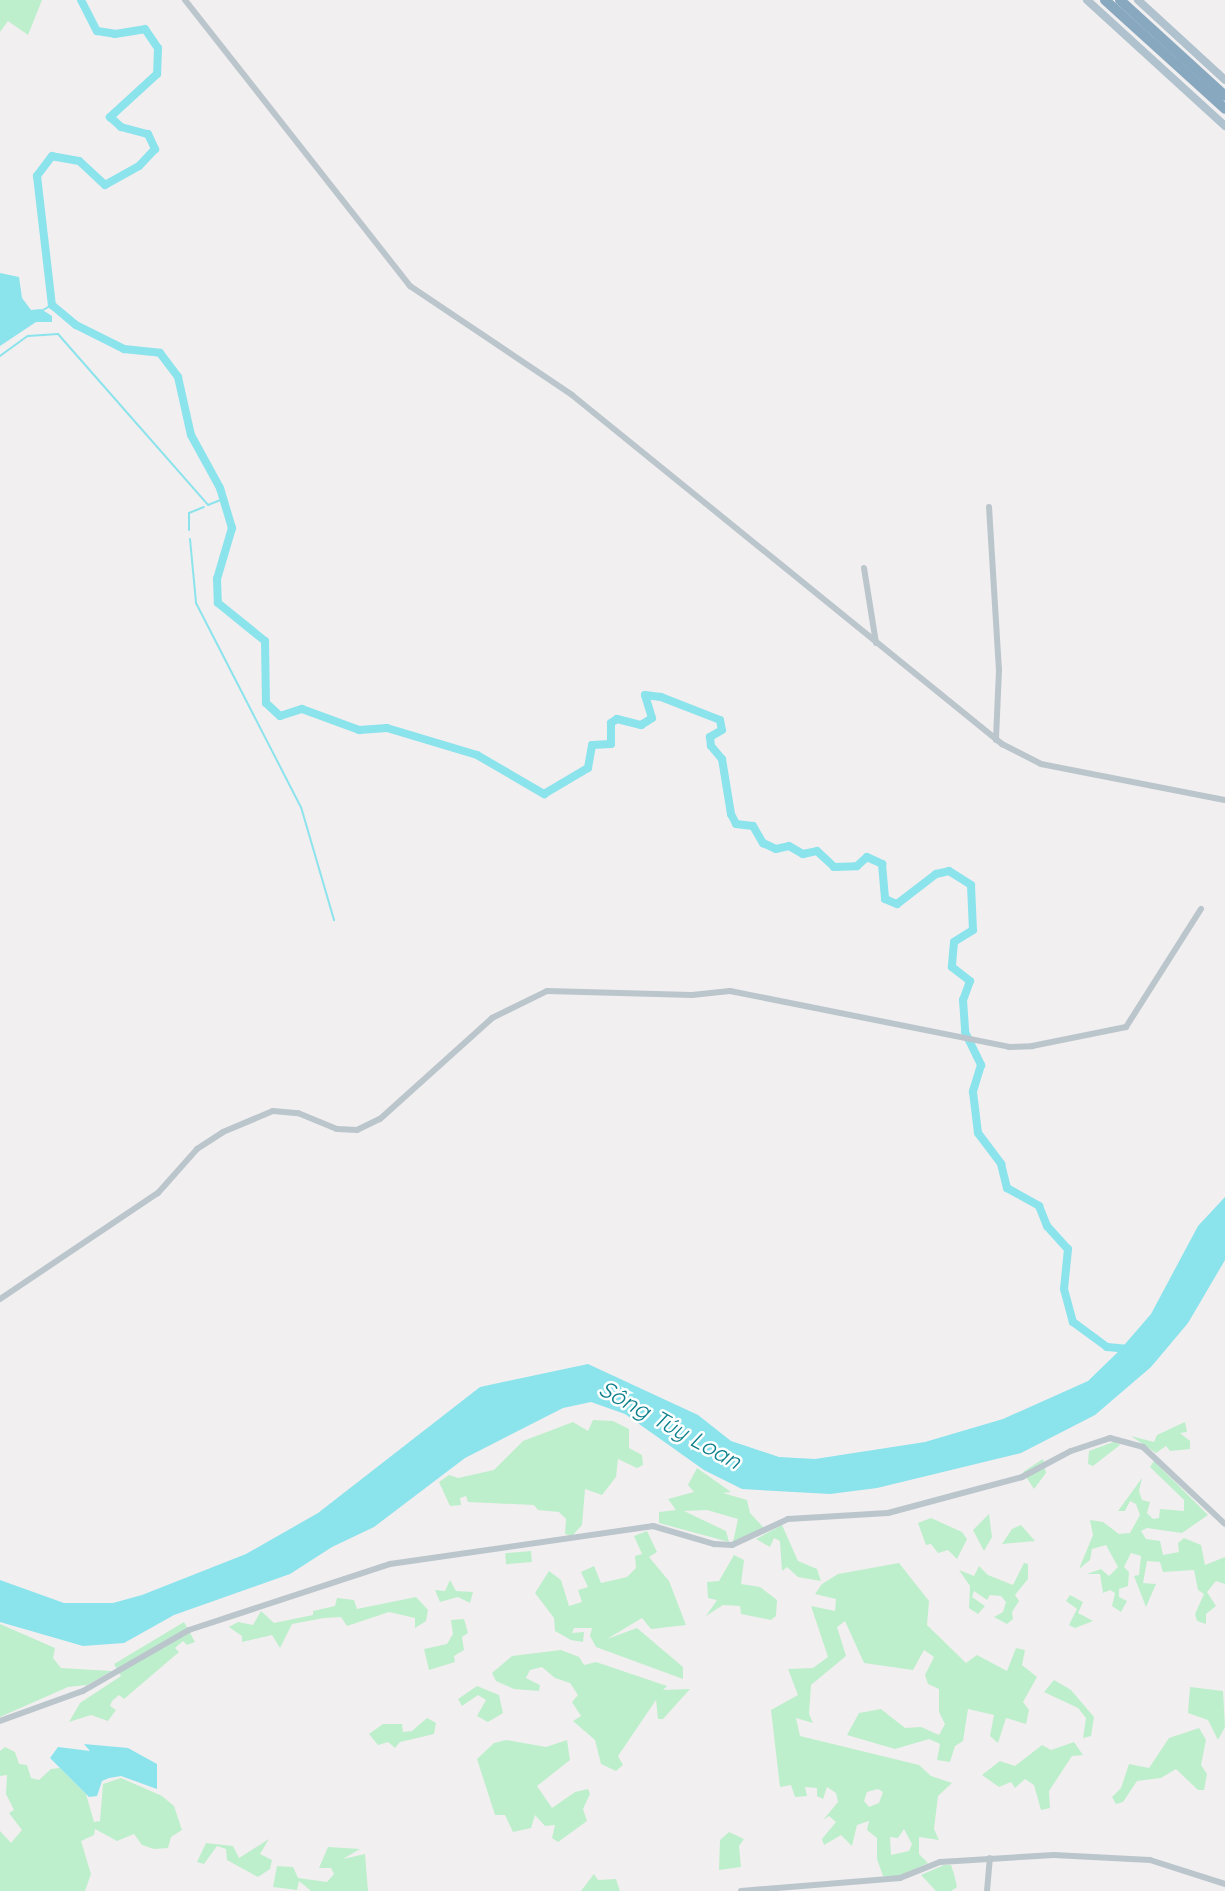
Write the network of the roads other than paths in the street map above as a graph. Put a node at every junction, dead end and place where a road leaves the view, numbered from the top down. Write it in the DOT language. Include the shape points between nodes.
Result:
graph roads {
  1 [pos="185,0"];
  2 [pos="1087,0"];
  3 [pos="1105,0"];
  4 [pos="1120,0"];
  5 [pos="1138,0"];
  6 [pos="1225,80"];
  7 [pos="1225,96"];
  8 [pos="1225,109"];
  9 [pos="1225,126"];
  10 [pos="989,507"];
  11 [pos="864,568"];
  12 [pos="876,643"];
  13 [pos="996,740"];
  14 [pos="1225,800"];
  15 [pos="1201,909"];
  16 [pos="0,1299"];
  17 [pos="1225,1524"];
  18 [pos="0,1721"];
  19 [pos="990,1858"];
  20 [pos="1225,1884"];
  21 [pos="741,1891"];
  22 [pos="987,1891"];
  1 -- 12 [label="street" via="410,286 564,388"];
  2 -- 9 [label="main road"];
  3 -- 8 [label="highway"];
  4 -- 7 [label="highway"];
  5 -- 6 [label="main road"];
  10 -- 13 [label="street" via="999,670"];
  11 -- 12 [label="street"];
  12 -- 13 [label="street"];
  13 -- 14 [label="street" via="1041,764"];
  15 -- 16 [label="street" via="1126,1027 1032,1046 983,1041 730,991 692,995 547,991 492,1018 380,1119 357,1130 337,1129 298,1112 270,1111 223,1132 197,1149 158,1193"];
  17 -- 18 [label="street" via="1143,1447 1110,1438 1071,1451 1022,1478 896,1512 788,1520 732,1545 653,1526 390,1564 189,1630 83,1691"];
  19 -- 20 [label="street" via="1142,1859"];
  19 -- 21 [label="street" via="940,1862 900,1878"];
  19 -- 22 [label="street"];
}
